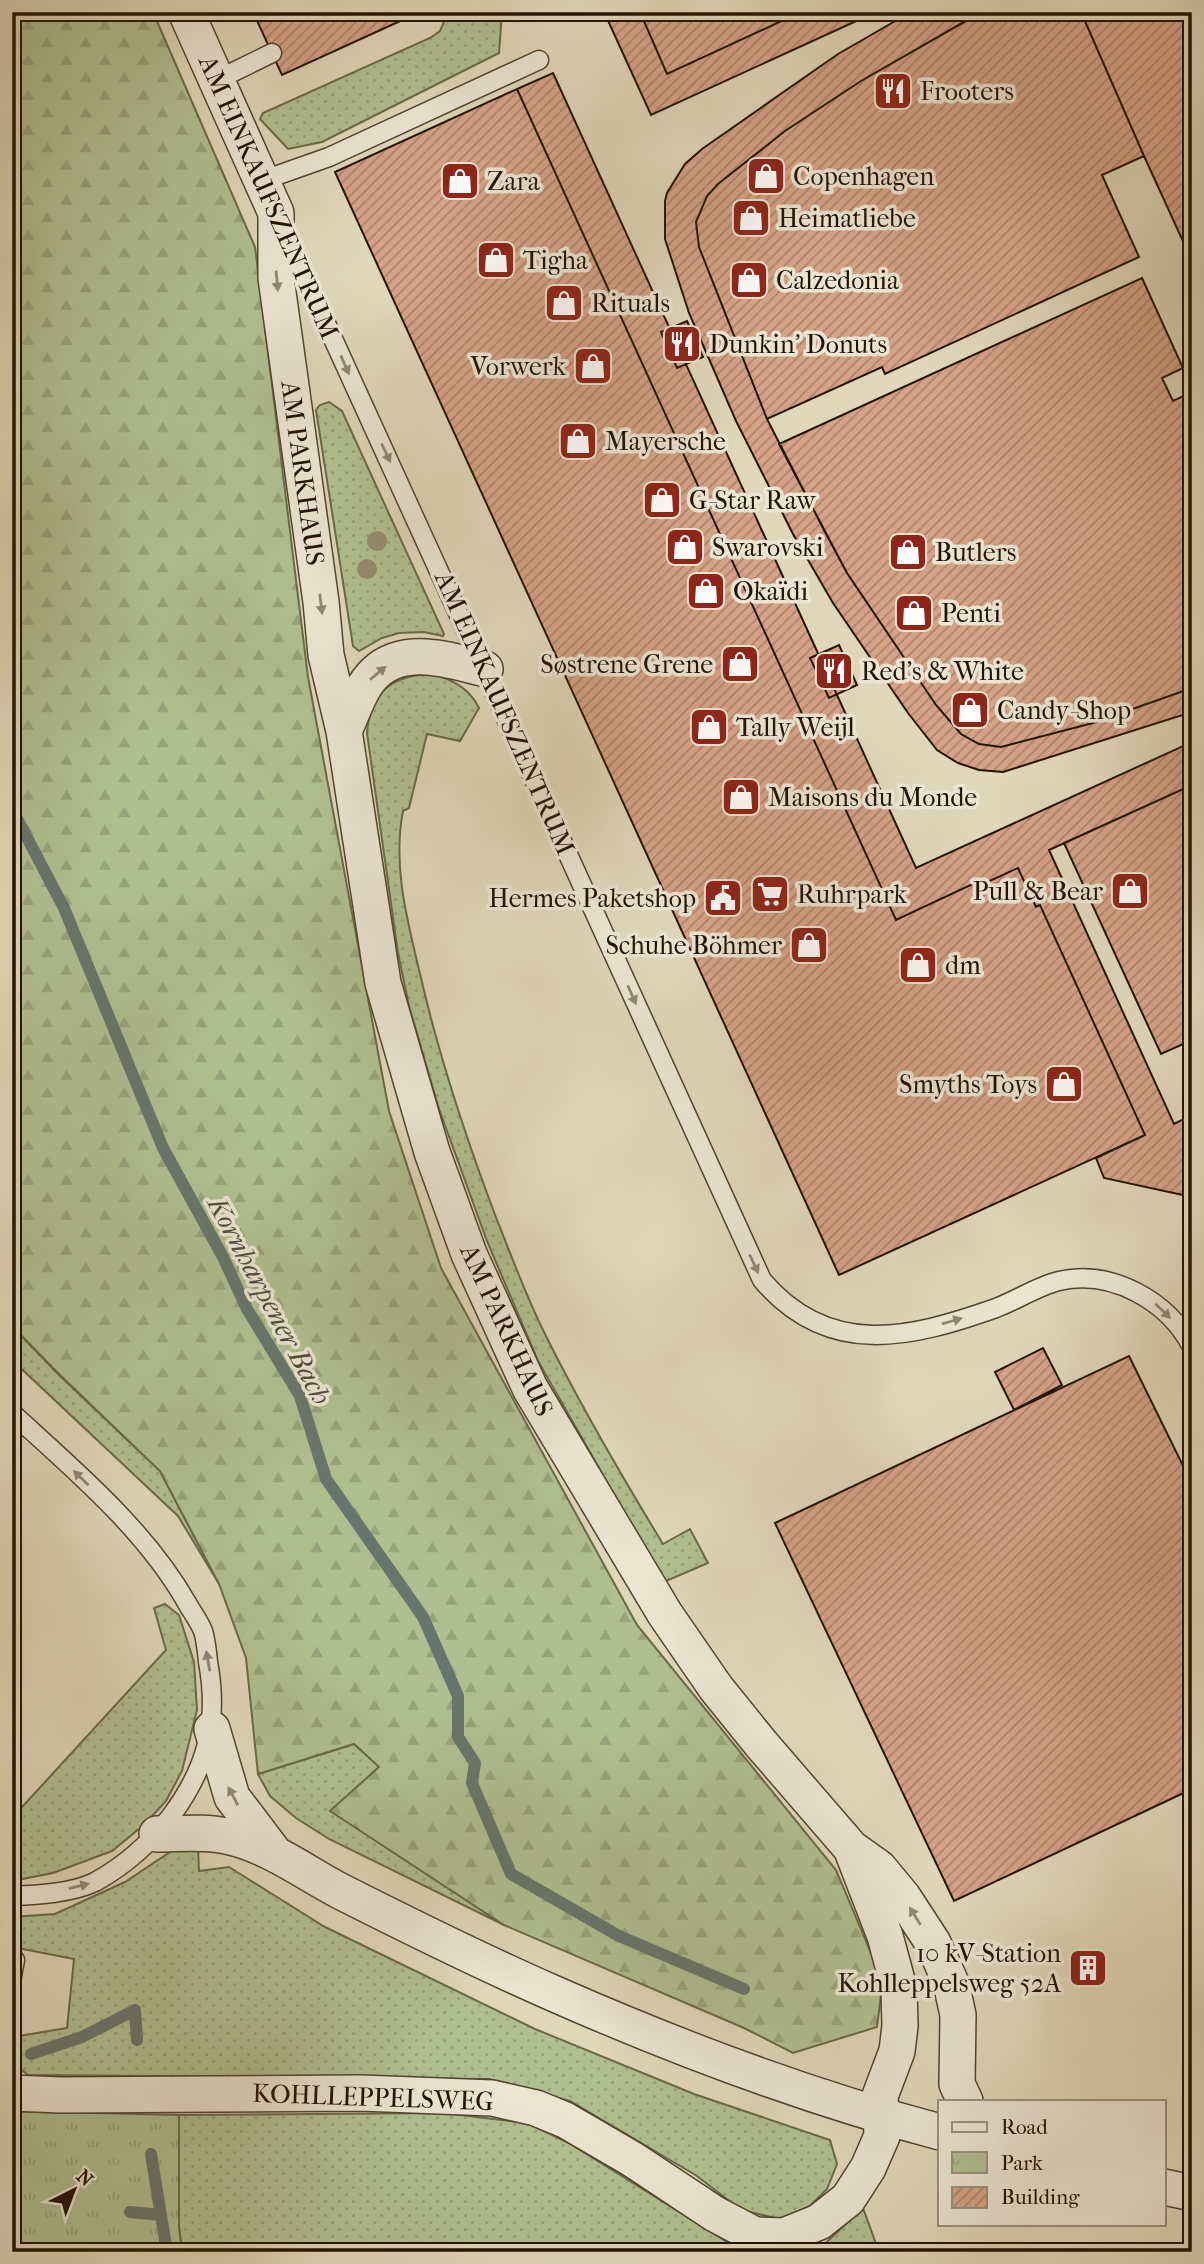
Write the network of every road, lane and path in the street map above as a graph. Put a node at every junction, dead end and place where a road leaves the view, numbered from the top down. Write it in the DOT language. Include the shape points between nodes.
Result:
graph roads {
  1 [pos="186,12"];
  2 [pos="272,53"];
  3 [pos="539,60"];
  4 [pos="217,80"];
  5 [pos="261,181"];
  6 [pos="276,213"];
  7 [pos="485,669"];
  8 [pos="344,731"];
  9 [pos="1192,1347"];
  10 [pos="12,1413"];
  11 [pos="212,1729"];
  12 [pos="157,1834"];
  13 [pos="851,1848"];
  14 [pos="273,1851"];
  15 [pos="12,1896"];
  16 [pos="12,1959"];
  17 [pos="12,1976"];
  18 [pos="12,2093"];
  19 [pos="965,2100"];
  20 [pos="881,2116"];
  21 [pos="938,2131"];
  22 [pos="1166,2187"];
  23 [pos="1192,2193"];
  1 -- 4 [label="street, AM EINKAUFSZENTRUM"];
  2 -- 4 [label="lane"];
  3 -- 5 [label="lane" via="329,157"];
  4 -- 5 [label="street, AM EINKAUFSZENTRUM"];
  5 -- 6 [label="street, AM EINKAUFSZENTRUM"];
  6 -- 7 [label="lane, AM EINKAUFSZENTRUM, one-way"];
  6 -- 8 [label="street, AM PARKHAUS, one-way" via="276,278 326,655"];
  8 -- 7 [label="street, one-way" via="375,672 402,658 435,656"];
  7 -- 9 [label="lane, AM EINKAUFSZENTRUM, one-way" via="755,1268 779,1299 821,1325 874,1337 902,1335 957,1320 1059,1281 1094,1278 1128,1287 1158,1306"];
  8 -- 13 [label="street, AM PARKHAUS" via="383,983 432,1152 469,1254 502,1327 530,1388 665,1614 754,1736"];
  11 -- 10 [label="lane, one-way" via="213,1689 203,1631 172,1577 144,1541"];
  11 -- 12 [label="lane" via="184,1798"];
  14 -- 11 [label="street, one-way" via="232,1797"];
  12 -- 14 [label="street" via="213,1833"];
  15 -- 12 [label="lane, one-way" via="46,1895 94,1882"];
  19 -- 13 [label="street, AM PARKHAUS, one-way" via="957,2084 958,2015 951,1983 933,1943 879,1868"];
  13 -- 20 [label="street, AM PARKHAUS" via="885,1936 899,1988 897,2051 880,2096"];
  14 -- 20 [label="street" via="436,1940 556,1995 786,2086"];
  16 -- 17 [label="lane"];
  18 -- 20 [label="street, KOHLLEPPELSWEG" via="360,2093 492,2098 565,2120 755,2235 784,2236 819,2222 848,2199 882,2136"];
  20 -- 21 [label="street"];
  22 -- 23 [label="street"];
}
